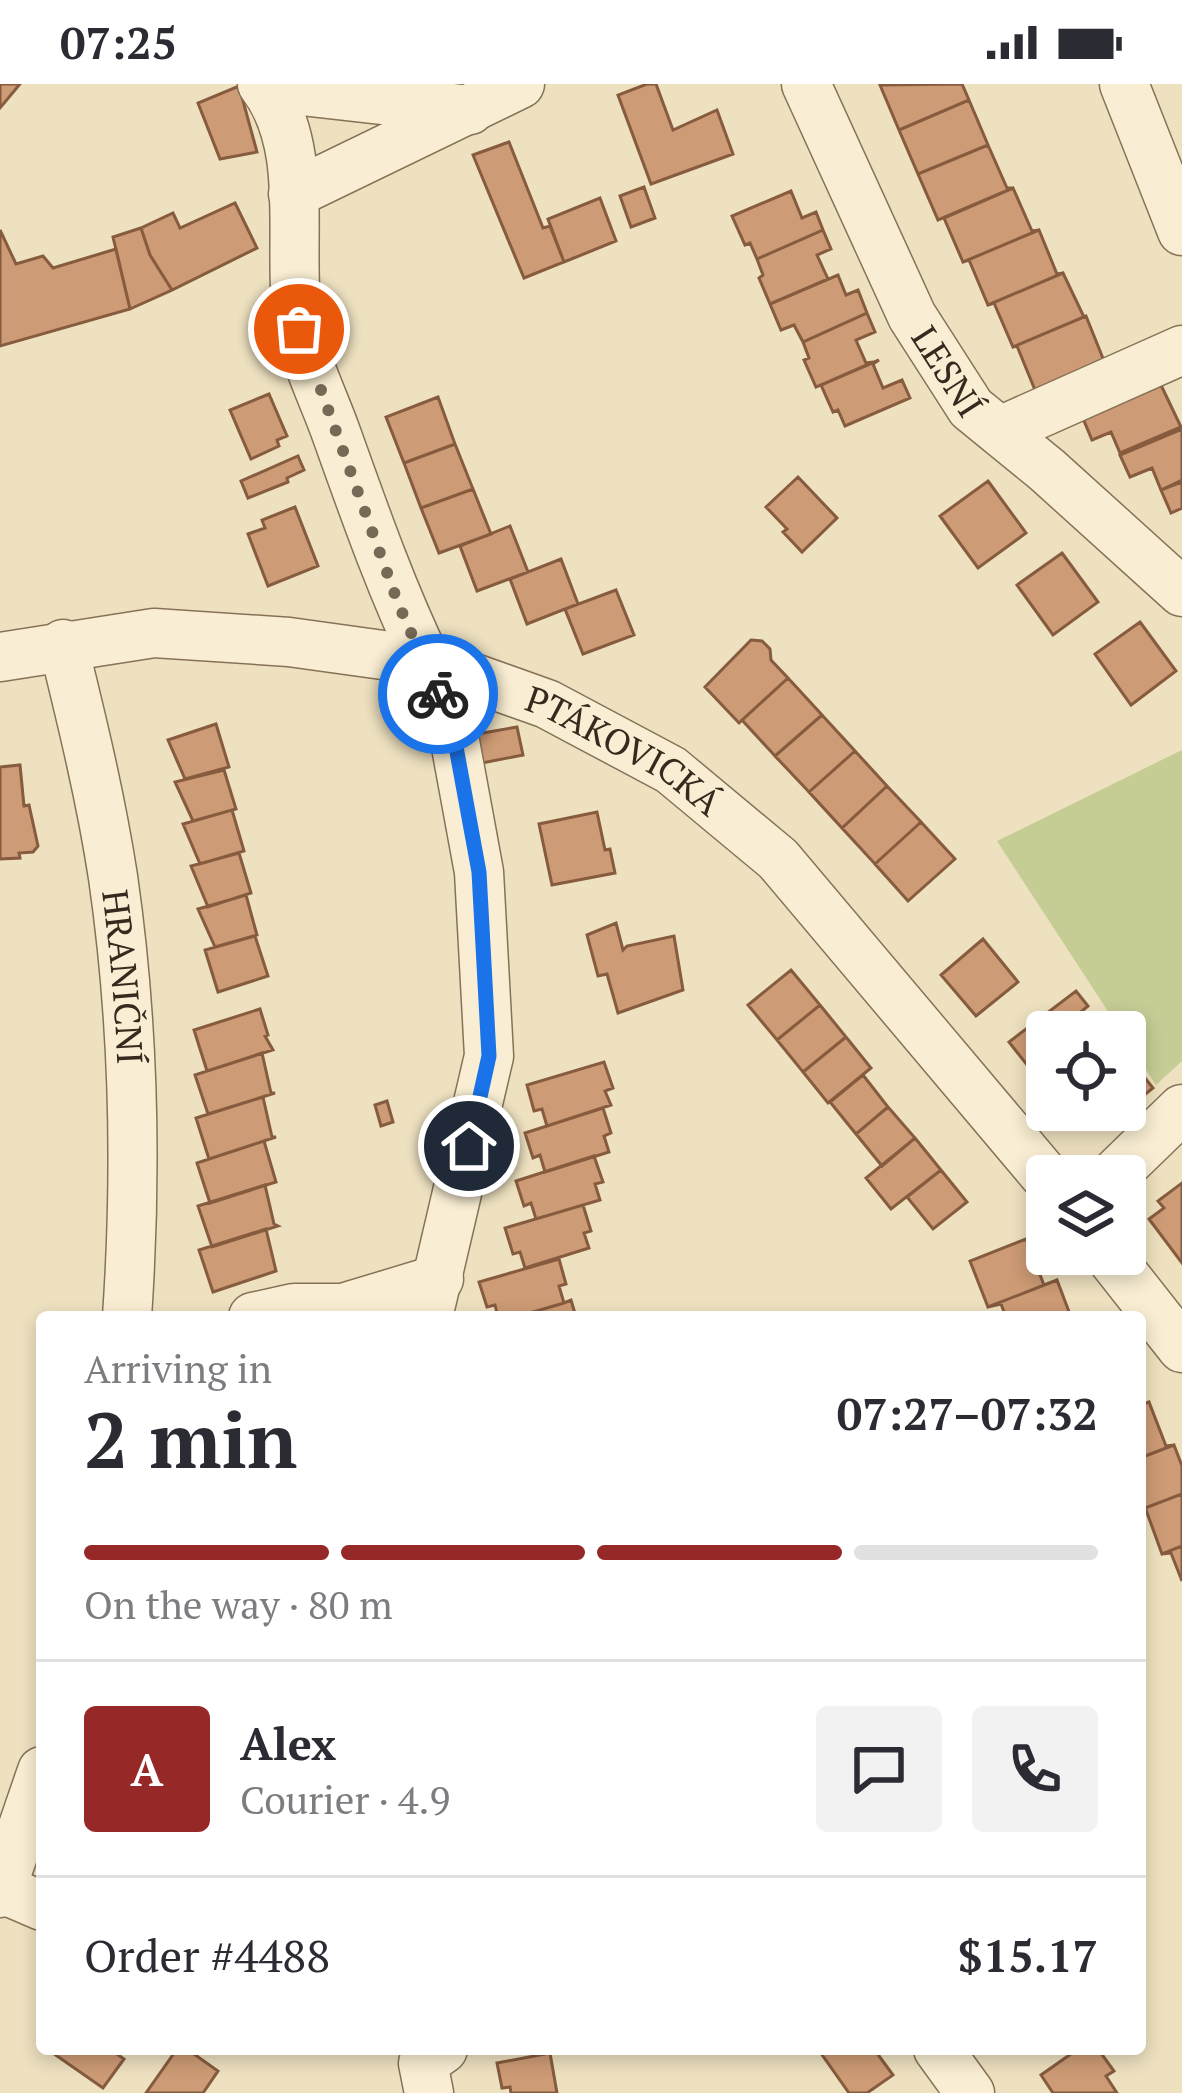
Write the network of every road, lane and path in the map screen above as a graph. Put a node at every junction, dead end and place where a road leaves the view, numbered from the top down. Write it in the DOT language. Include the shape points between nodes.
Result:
graph roads {
  1 [pos="520,84"];
  2 [pos="806,84"];
  3 [pos="1124,84"];
  4 [pos="264,86"];
  5 [pos="356,90"];
  6 [pos="472,110"];
  7 [pos="293,194"];
  8 [pos="1182,231"];
  9 [pos="1182,350"];
  10 [pos="1000,431"];
  11 [pos="1182,592"];
  12 [pos="63,644"];
  13 [pos="0,657"];
  14 [pos="426,662"];
  15 [pos="1182,1109"];
  16 [pos="1028,1155"];
  17 [pos="1135,1155"];
  18 [pos="1125,1275"];
  19 [pos="433,1298"];
  20 [pos="127,1311"];
  21 [pos="280,1311"];
  22 [pos="335,1311"];
  23 [pos="355,1311"];
  24 [pos="1182,1348"];
  25 [pos="36,1795"];
  26 [pos="11,1894"];
  27 [pos="942,2055"];
  28 [pos="970,2093"];
  1 -- 6 [label="street"];
  2 -- 10 [label="street, LESNÍ" via="912,316 971,408"];
  3 -- 8 [label="street"];
  4 -- 5 [label="street"];
  4 -- 7 [label="street" via="287,138"];
  5 -- 6 [label="street"];
  6 -- 7 [label="street"];
  7 -- 14 [label="street" via="299,329"];
  9 -- 10 [label="street"];
  10 -- 11 [label="street, LESNÍ"];
  12 -- 13 [label="street, PTÁKOVICKÁ"];
  12 -- 14 [label="street, PTÁKOVICKÁ" via="154,633"];
  12 -- 20 [label="street, HRANIČNÍ" via="112,877 128,1016"];
  14 -- 16 [label="street, PTÁKOVICKÁ" via="547,704 671,770 778,859"];
  14 -- 19 [label="street" via="454,736 479,872 489,1056"];
  15 -- 17 [label="street"];
  18 -- 24 [label="street"];
  19 -- 23 [label="street"];
  21 -- 22 [label="street"];
  25 -- 26 [label="street"];
  27 -- 28 [label="street"];
}
